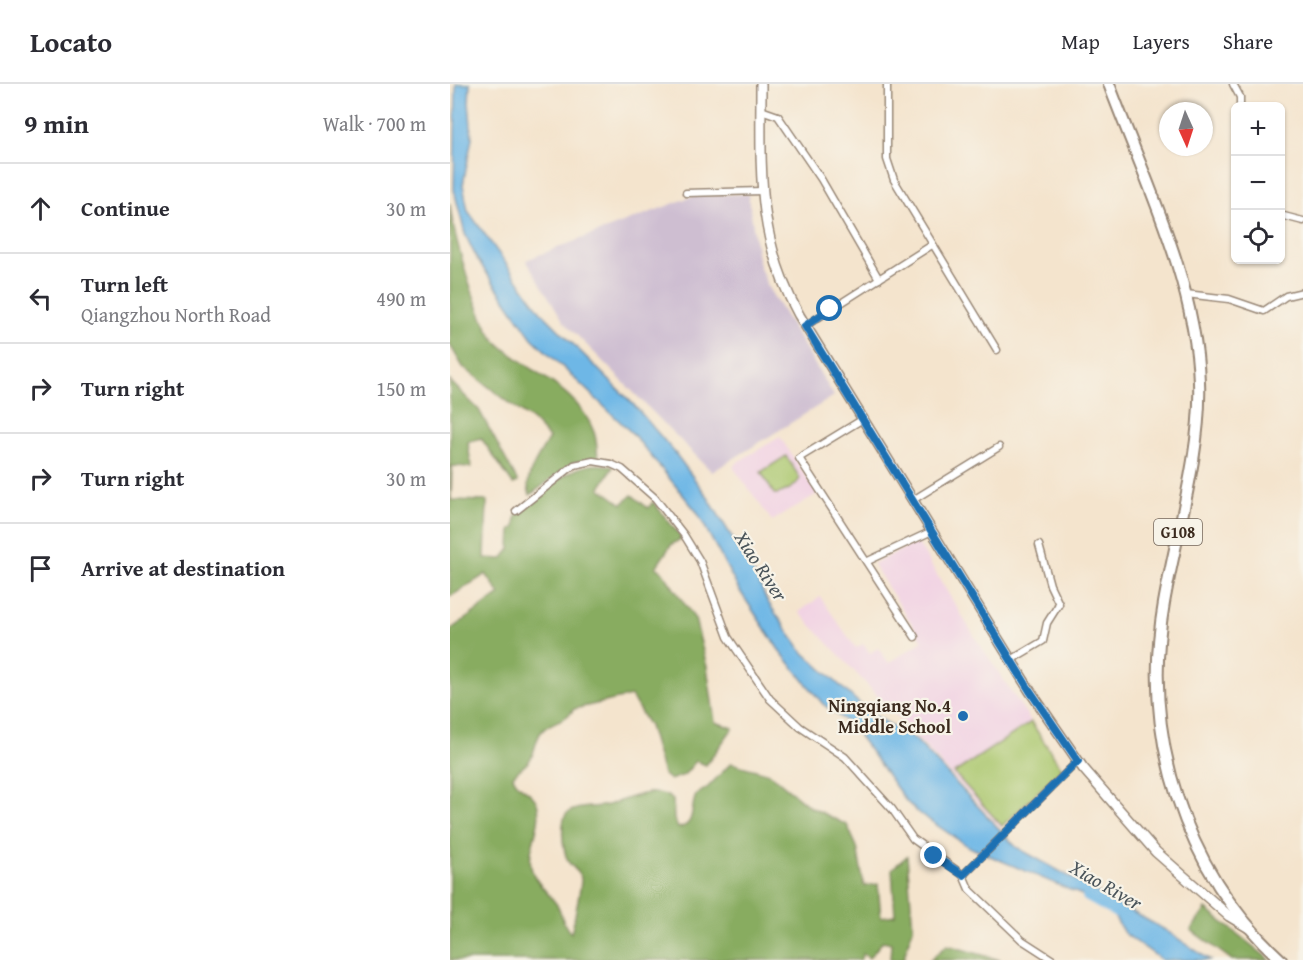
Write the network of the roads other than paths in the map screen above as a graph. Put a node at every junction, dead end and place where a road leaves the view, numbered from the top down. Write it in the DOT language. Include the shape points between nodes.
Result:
graph roads {
  1 [pos="761,84"];
  2 [pos="887,84"];
  3 [pos="1109,84"];
  4 [pos="1233,84"];
  5 [pos="1240,102"];
  6 [pos="761,110"];
  7 [pos="762,191"];
  8 [pos="686,193"];
  9 [pos="1285,216"];
  10 [pos="1303,221"];
  11 [pos="932,245"];
  12 [pos="879,279"];
  13 [pos="1303,292"];
  14 [pos="1186,294"];
  15 [pos="805,326"];
  16 [pos="997,350"];
  17 [pos="863,419"];
  18 [pos="999,447"];
  19 [pos="913,500"];
  20 [pos="516,511"];
  21 [pos="932,531"];
  22 [pos="1039,545"];
  23 [pos="868,561"];
  24 [pos="915,637"];
  25 [pos="1011,660"];
  26 [pos="1078,761"];
  27 [pos="965,872"];
  28 [pos="1251,929"];
  29 [pos="1053,960"];
  30 [pos="1281,960"];
  1 -- 6 [label="main road"];
  2 -- 11 [label="street" via="889,169"];
  3 -- 14 [label="highway, G108"];
  4 -- 5 [label="street"];
  6 -- 7 [label="main road"];
  6 -- 12 [label="street" via="778,116 821,179"];
  7 -- 8 [label="street"];
  7 -- 15 [label="main road" via="777,272"];
  9 -- 10 [label="street"];
  11 -- 12 [label="street"];
  11 -- 16 [label="street"];
  12 -- 15 [label="street"];
  13 -- 14 [label="street" via="1286,296 1264,311 1229,299"];
  14 -- 28 [label="highway, G108" via="1196,339 1199,399 1158,641 1159,715 1171,776 1189,829 1221,893"];
  15 -- 17 [label="main road"];
  17 -- 19 [label="main road"];
  17 -- 23 [label="street" via="799,458"];
  18 -- 19 [label="street"];
  19 -- 21 [label="main road"];
  20 -- 27 [label="street" via="574,465 592,461 622,470 655,498 684,535 700,561 728,637 770,699 800,727 845,757 913,839"];
  21 -- 23 [label="street"];
  21 -- 25 [label="main road"];
  22 -- 25 [label="street" via="1059,604 1047,623 1043,641"];
  23 -- 24 [label="street"];
  25 -- 26 [label="main road"];
  26 -- 27 [label="street"];
  26 -- 28 [label="main road" via="1156,852 1229,916"];
  27 -- 29 [label="street" via="969,889 1022,940"];
  28 -- 30 [label="highway, G108"];
}
